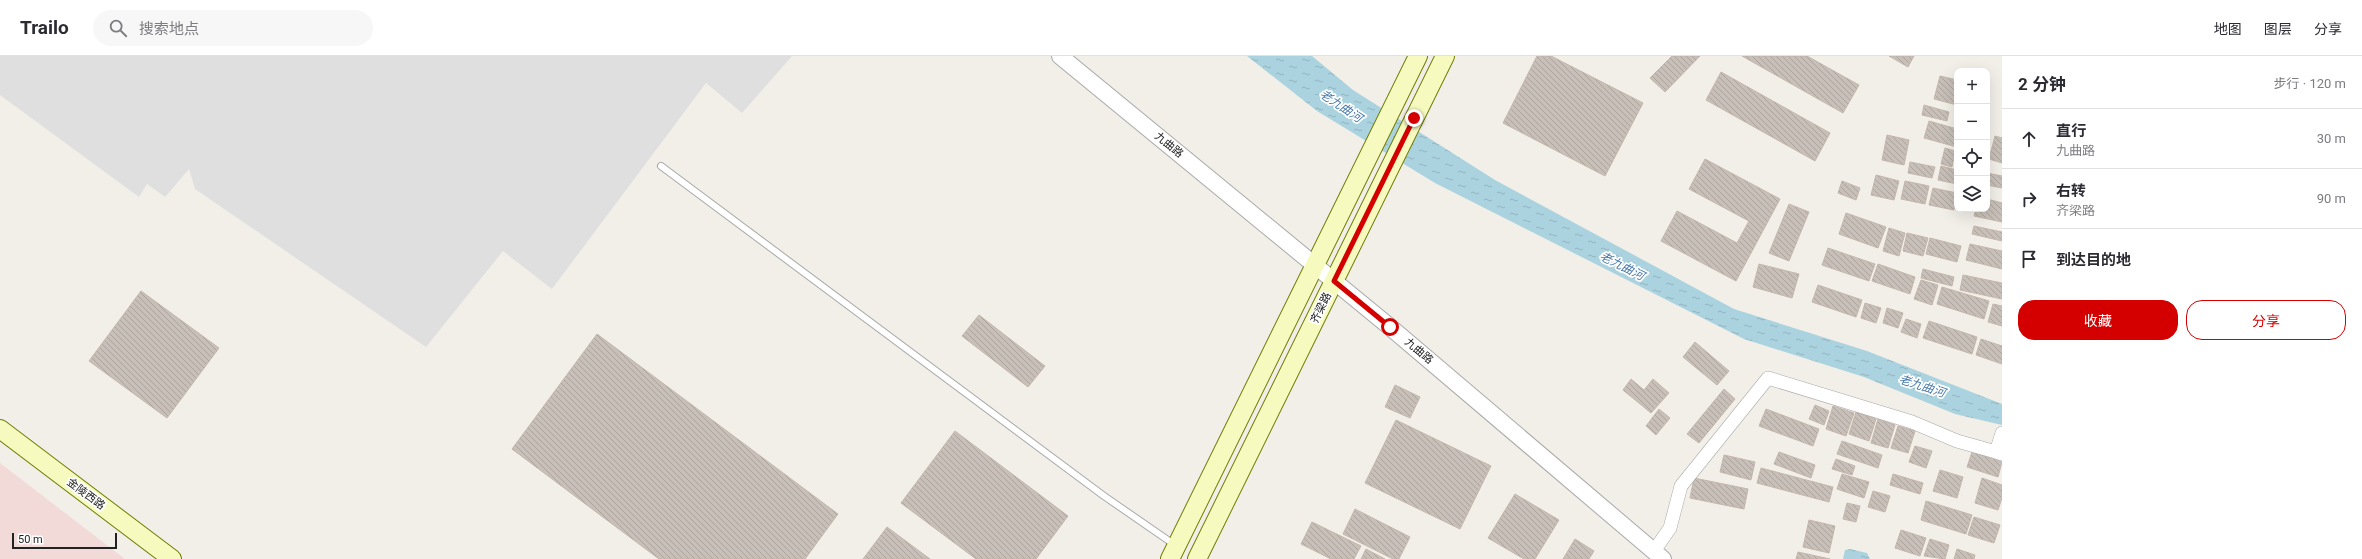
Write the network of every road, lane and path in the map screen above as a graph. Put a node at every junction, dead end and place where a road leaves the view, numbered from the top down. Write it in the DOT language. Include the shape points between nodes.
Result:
graph roads {
  1 [pos="1060,56"];
  2 [pos="1418,56"];
  3 [pos="1444,56"];
  4 [pos="661,166"];
  5 [pos="1314,265"];
  6 [pos="1334,281"];
  7 [pos="0,429"];
  8 [pos="2000,445"];
  9 [pos="1173,553"];
  10 [pos="1658,555"];
  11 [pos="172,559"];
  12 [pos="1197,559"];
  1 -- 5 [label="street, 九曲路"];
  2 -- 5 [label="main road"];
  3 -- 6 [label="main road, 齐梁路"];
  4 -- 9 [label="lane" via="1104,496"];
  5 -- 6 [label="street, 九曲路"];
  5 -- 9 [label="main road"];
  6 -- 10 [label="street, 九曲路"];
  6 -- 12 [label="main road, 齐梁路"];
  7 -- 11 [label="main road, 金陵西路"];
  8 -- 10 [label="street" via="1957,441 1912,422 1768,378 1681,486 1670,528"];
}
